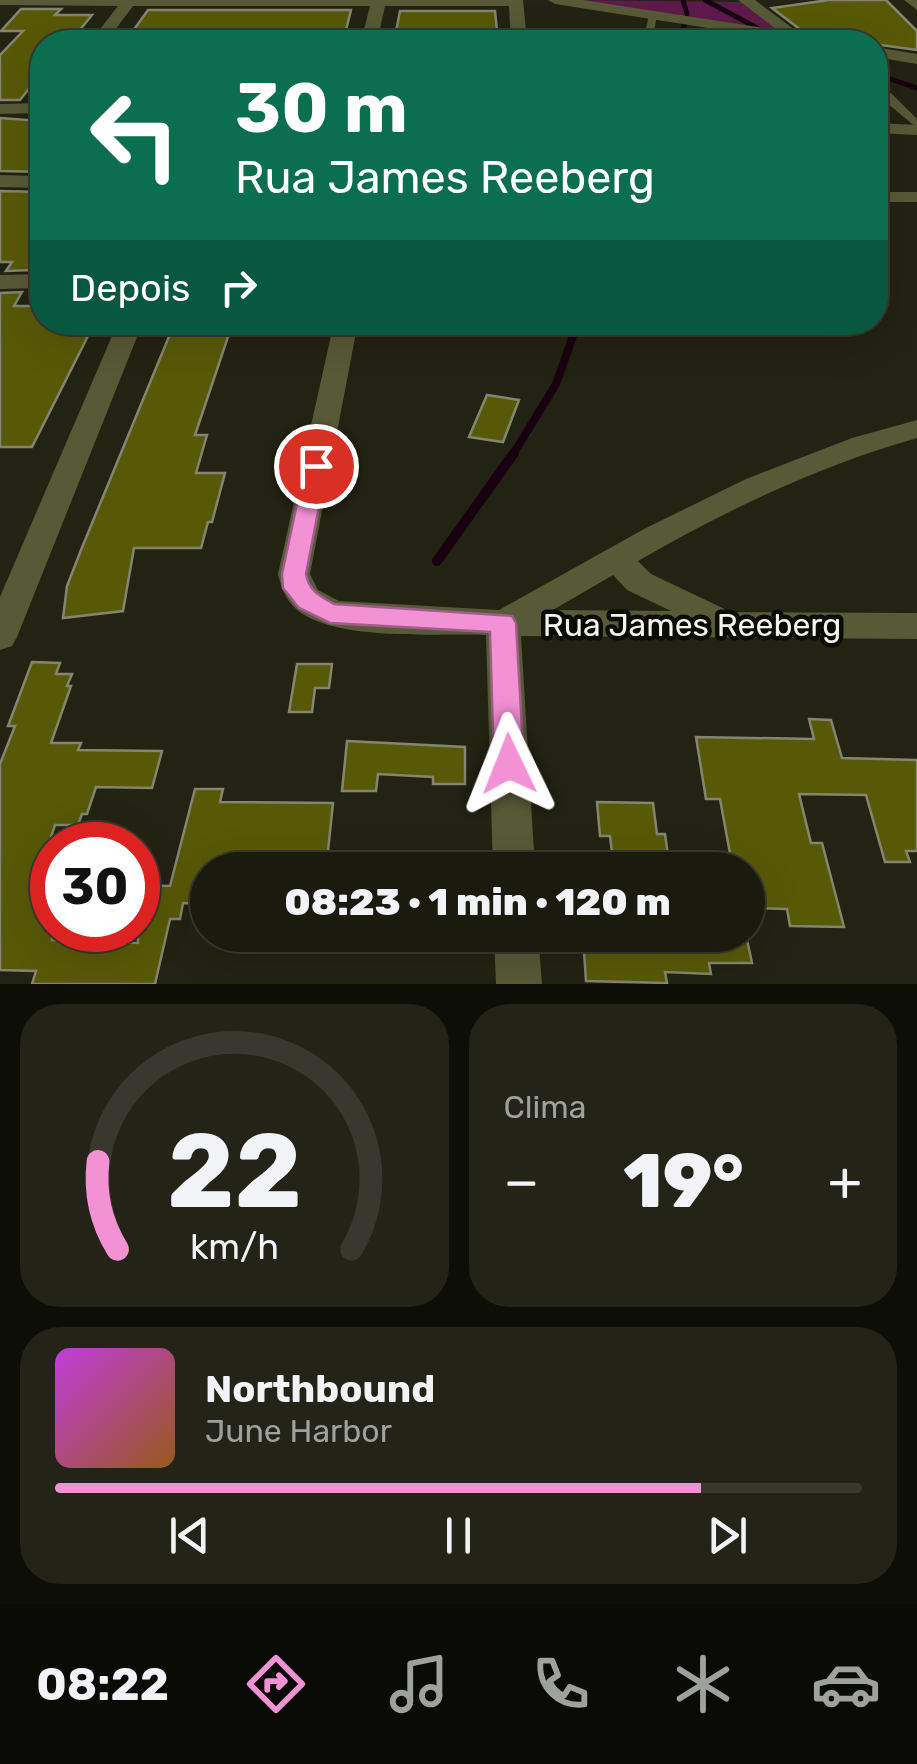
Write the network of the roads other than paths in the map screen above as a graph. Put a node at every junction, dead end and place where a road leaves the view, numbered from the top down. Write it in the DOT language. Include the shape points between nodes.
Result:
graph roads {
  1 [pos="555,0"];
  2 [pos="745,0"];
  3 [pos="911,0"];
  4 [pos="0,1"];
  5 [pos="129,1"];
  6 [pos="378,1"];
  7 [pos="516,1"];
  8 [pos="917,6"];
  9 [pos="653,15"];
  10 [pos="107,30"];
  11 [pos="372,30"];
  12 [pos="519,30"];
  13 [pos="650,30"];
  14 [pos="737,30"];
  15 [pos="778,30"];
  16 [pos="888,54"];
  17 [pos="917,59"];
  18 [pos="888,96"];
  19 [pos="0,108"];
  20 [pos="30,108"];
  21 [pos="888,128"];
  22 [pos="917,128"];
  23 [pos="0,181"];
  24 [pos="30,182"];
  25 [pos="888,196"];
  26 [pos="917,197"];
  27 [pos="0,282"];
  28 [pos="30,282"];
  29 [pos="125,335"];
  30 [pos="343,335"];
  31 [pos="917,429"];
  32 [pos="616,559"];
  33 [pos="8,599"];
  34 [pos="503,623"];
  35 [pos="735,625"];
  36 [pos="917,626"];
  37 [pos="0,637"];
  38 [pos="513,852"];
  39 [pos="517,952"];
  40 [pos="518,984"];
  1 -- 9 [label="street"];
  2 -- 15 [label="street"];
  3 -- 8 [label="street"];
  4 -- 5 [label="street"];
  5 -- 6 [label="street"];
  5 -- 10 [label="street"];
  6 -- 7 [label="street"];
  6 -- 11 [label="street"];
  7 -- 12 [label="street"];
  9 -- 13 [label="lane"];
  9 -- 14 [label="street"];
  16 -- 17 [label="street"];
  18 -- 22 [label="lane"];
  19 -- 20 [label="street"];
  21 -- 22 [label="street"];
  23 -- 24 [label="street"];
  25 -- 26 [label="street"];
  27 -- 28 [label="street"];
  29 -- 33 [label="street"];
  30 -- 34 [label="street, Rua James Reeberg" via="296,588 330,613"];
  31 -- 32 [label="street" via="757,482"];
  32 -- 34 [label="street"];
  32 -- 35 [label="street" via="662,596"];
  33 -- 37 [label="street"];
  34 -- 35 [label="street, Rua James Reeberg"];
  34 -- 38 [label="street"];
  35 -- 36 [label="street, Rua James Reeberg"];
  39 -- 40 [label="street"];
}
